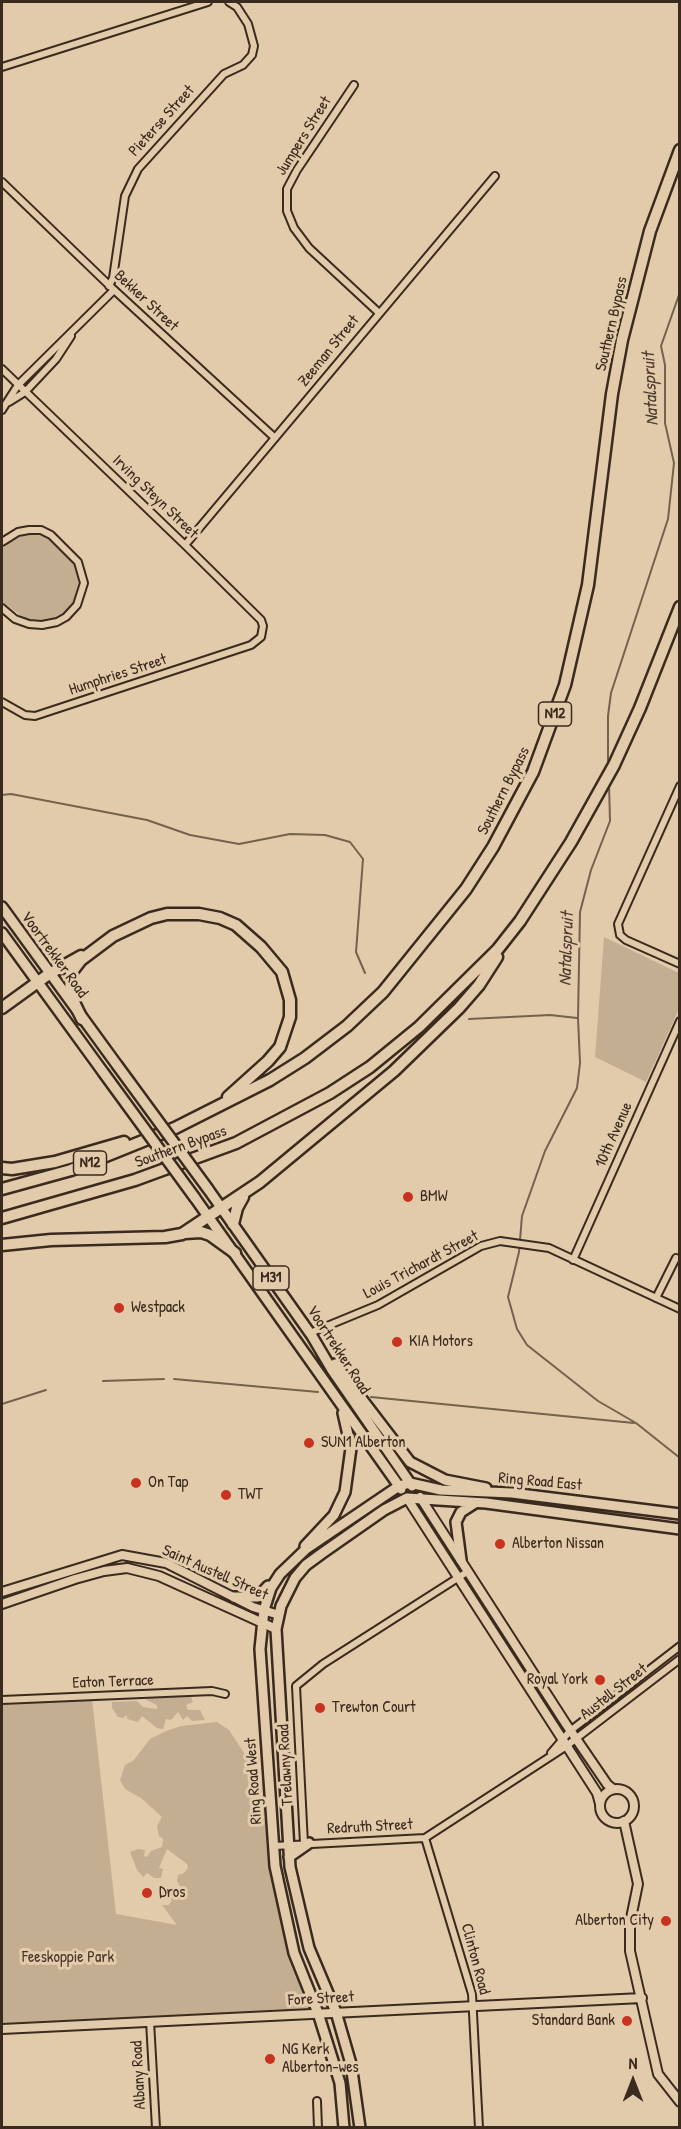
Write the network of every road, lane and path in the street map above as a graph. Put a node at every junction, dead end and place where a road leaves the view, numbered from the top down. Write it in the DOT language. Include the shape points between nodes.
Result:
graph roads {
  1 [pos="207,2"];
  2 [pos="229,2"];
  3 [pos="2,67"];
  4 [pos="354,85"];
  5 [pos="680,150"];
  6 [pos="495,176"];
  7 [pos="2,182"];
  8 [pos="111,288"];
  9 [pos="378,312"];
  10 [pos="72,335"];
  11 [pos="2,369"];
  12 [pos="18,385"];
  13 [pos="25,392"];
  14 [pos="4,407"];
  15 [pos="275,438"];
  16 [pos="2,542"];
  17 [pos="185,545"];
  18 [pos="680,607"];
  19 [pos="2,608"];
  20 [pos="9,614"];
  21 [pos="2,618"];
  22 [pos="245,648"];
  23 [pos="2,702"];
  24 [pos="680,786"];
  25 [pos="2,907"];
  26 [pos="520,921"];
  27 [pos="2,933"];
  28 [pos="97,947"];
  29 [pos="680,964"];
  30 [pos="49,974"];
  31 [pos="36,982"];
  32 [pos="2,1008"];
  33 [pos="82,1020"];
  34 [pos="680,1021"];
  35 [pos="217,1107"];
  36 [pos="175,1128"];
  37 [pos="2,1168"];
  38 [pos="2,1189"];
  39 [pos="249,1189"];
  40 [pos="223,1208"];
  41 [pos="210,1217"];
  42 [pos="2,1218"];
  43 [pos="233,1224"];
  44 [pos="182,1234"];
  45 [pos="2,1245"];
  46 [pos="235,1253"];
  47 [pos="676,1257"];
  48 [pos="573,1260"];
  49 [pos="657,1298"];
  50 [pos="680,1309"];
  51 [pos="311,1335"];
  52 [pos="341,1404"];
  53 [pos="410,1483"];
  54 [pos="399,1486"];
  55 [pos="512,1493"];
  56 [pos="420,1497"];
  57 [pos="407,1498"];
  58 [pos="486,1503"];
  59 [pos="680,1514"];
  60 [pos="680,1529"];
  61 [pos="296,1557"];
  62 [pos="461,1560"];
  63 [pos="468,1572"];
  64 [pos="280,1574"];
  65 [pos="459,1579"];
  66 [pos="2,1593"];
  67 [pos="234,1597"];
  68 [pos="2,1604"];
  69 [pos="264,1610"];
  70 [pos="279,1615"];
  71 [pos="261,1623"];
  72 [pos="276,1629"];
  73 [pos="680,1646"];
  74 [pos="522,1656"];
  75 [pos="680,1659"];
  76 [pos="512,1663"];
  77 [pos="225,1694"];
  78 [pos="2,1700"];
  79 [pos="570,1731"];
  80 [pos="576,1738"];
  81 [pos="562,1743"];
  82 [pos="614,1789"];
  83 [pos="600,1804"];
  84 [pos="624,1821"];
  85 [pos="425,1838"];
  86 [pos="306,1844"];
  87 [pos="288,1845"];
  88 [pos="274,1846"];
  89 [pos="289,1857"];
  90 [pos="642,1998"];
  91 [pos="473,2005"];
  92 [pos="336,2012"];
  93 [pos="318,2013"];
  94 [pos="150,2021"];
  95 [pos="2,2029"];
  96 [pos="317,2101"];
  97 [pos="680,2102"];
  98 [pos="156,2127"];
  99 [pos="318,2127"];
  100 [pos="344,2127"];
  101 [pos="360,2127"];
  102 [pos="479,2127"];
  1 -- 3 [label="street"];
  2 -- 8 [label="street, Pieterse Street" via="248,24 254,46 252,55 243,65 224,74 138,169 125,196"];
  4 -- 9 [label="street, Jumpers Street" via="297,170 287,189 287,211 309,248"];
  5 -- 35 [label="highway, Southern Bypass / N12" via="650,231 622,340 588,585 565,685 533,772 466,889 383,992 305,1058"];
  6 -- 9 [label="street, Zeeman Street"];
  7 -- 8 [label="street, Bekker Street"];
  8 -- 10 [label="street"];
  8 -- 15 [label="street, Bekker Street"];
  9 -- 15 [label="street, Zeeman Street"];
  10 -- 12 [label="street"];
  10 -- 13 [label="street"];
  11 -- 12 [label="street, Irving Steyn Street"];
  12 -- 13 [label="street, Irving Steyn Street"];
  12 -- 14 [label="street"];
  13 -- 14 [label="street"];
  13 -- 17 [label="street, Irving Steyn Street"];
  15 -- 17 [label="street, Zeeman Street"];
  16 -- 20 [label="street" via="18,532 41,530 78,562 84,583 77,605 57,622 29,624"];
  17 -- 22 [label="street, Irving Steyn Street" via="261,620 261,637"];
  18 -- 26 [label="highway, Southern Bypass / N12" via="614,765 572,842"];
  19 -- 20 [label="street"];
  20 -- 21 [label="street"];
  22 -- 23 [label="street, Humphries Street" via="35,716"];
  24 -- 29 [label="street" via="618,924 620,935"];
  25 -- 30 [label="main road, Voortrekker Road / M31"];
  26 -- 39 [label="highway" via="478,985 425,1041 394,1071"];
  26 -- 42 [label="highway, Southern Bypass / N12" via="463,986 419,1027 370,1067 320,1099 236,1143 190,1161"];
  27 -- 31 [label="main road, Voortrekker Road / M31"];
  28 -- 30 [label="highway"];
  28 -- 33 [label="highway" via="70,973 70,994"];
  28 -- 35 [label="highway" via="151,918 199,914 236,925 273,959 290,1000 286,1032 268,1061"];
  30 -- 31 [label="highway"];
  30 -- 33 [label="main road, Voortrekker Road / M31"];
  31 -- 32 [label="highway"];
  31 -- 41 [label="main road, Voortrekker Road / M31, bridge"];
  33 -- 40 [label="main road, Voortrekker Road / M31, bridge"];
  34 -- 48 [label="street, 10th Avenue"];
  35 -- 36 [label="highway, Southern Bypass / N12"];
  36 -- 37 [label="highway" via="55,1162"];
  36 -- 38 [label="highway, Southern Bypass / N12" via="71,1170"];
  39 -- 40 [label="highway"];
  39 -- 43 [label="highway" via="238,1204"];
  40 -- 41 [label="highway"];
  40 -- 43 [label="main road, Voortrekker Road / M31"];
  41 -- 44 [label="highway"];
  41 -- 46 [label="main road, Voortrekker Road / M31"];
  43 -- 51 [label="main road, Voortrekker Road / M31"];
  44 -- 45 [label="highway"];
  44 -- 46 [label="highway" via="210,1235"];
  46 -- 52 [label="main road, Voortrekker Road / M31"];
  47 -- 49 [label="street"];
  48 -- 49 [label="street, Louis Trichardt Street"];
  48 -- 51 [label="street, Louis Trichardt Street" via="540,1246 500,1241 482,1246 412,1287"];
  49 -- 50 [label="street, Louis Trichardt Street"];
  51 -- 53 [label="main road, Voortrekker Road / M31"];
  51 -- 55 [label="main road" via="401,1452 420,1469 445,1480"];
  52 -- 54 [label="main road, Voortrekker Road / M31"];
  52 -- 61 [label="main road" via="351,1448 345,1492 333,1515"];
  53 -- 54 [label="main road, Ring Road East"];
  53 -- 55 [label="main road, Ring Road East" via="475,1493"];
  53 -- 56 [label="main road, Voortrekker Road / M31"];
  54 -- 57 [label="main road, Voortrekker Road / M31"];
  54 -- 61 [label="main road, Ring Road West"];
  55 -- 59 [label="main road, Ring Road East"];
  56 -- 57 [label="main road, Ring Road East"];
  56 -- 58 [label="main road, Ring Road East"];
  56 -- 62 [label="street, Voortrekker Road / M31"];
  57 -- 65 [label="street, Voortrekker Road / M31"];
  57 -- 70 [label="main road, Ring Road West" via="306,1565 295,1578"];
  58 -- 60 [label="main road, Ring Road East"];
  58 -- 62 [label="main road" via="474,1504 461,1512 456,1530"];
  61 -- 64 [label="main road, Ring Road West"];
  62 -- 63 [label="street, Voortrekker Road / M31"];
  63 -- 65 [label="street"];
  63 -- 74 [label="street, Voortrekker Road / M31"];
  64 -- 67 [label="main road" via="258,1598"];
  64 -- 69 [label="main road, Ring Road West"];
  65 -- 76 [label="street, Voortrekker Road / M31"];
  65 -- 86 [label="street, Trelawny Road" via="322,1664 296,1686"];
  66 -- 67 [label="street, Saint Austell Street" via="122,1555 166,1563"];
  67 -- 69 [label="street, Saint Austell Street"];
  68 -- 71 [label="street, Saint Austell Street" via="85,1576 127,1568 159,1576"];
  69 -- 70 [label="street, Saint Austell Street"];
  69 -- 71 [label="main road, Ring Road West"];
  70 -- 72 [label="main road, Ring Road West"];
  71 -- 72 [label="street, Saint Austell Street"];
  71 -- 88 [label="main road, Ring Road West"];
  72 -- 87 [label="main road, Ring Road West"];
  73 -- 79 [label="street, Redruth Street"];
  74 -- 76 [label="street"];
  74 -- 79 [label="street, Voortrekker Road / M31"];
  75 -- 80 [label="street, Austell Street"];
  76 -- 81 [label="street, Voortrekker Road / M31"];
  77 -- 78 [label="street, Eaton Terrace" via="212,1691"];
  79 -- 80 [label="street, Voortrekker Road / M31"];
  79 -- 81 [label="street, Redruth Street"];
  80 -- 81 [label="street, Austell Street"];
  80 -- 82 [label="street, Voortrekker Road / M31"];
  81 -- 83 [label="street, Voortrekker Road / M31" via="597,1793"];
  81 -- 85 [label="street, Redruth Street"];
  82 -- 83 [label="street" via="602,1797"];
  82 -- 84 [label="street, M31" via="627,1792 634,1804 630,1817"];
  83 -- 84 [label="street, M31" via="604,1817"];
  84 -- 90 [label="street, M31" via="638,1884 628,1942"];
  85 -- 86 [label="street, Redruth Street"];
  85 -- 91 [label="street, Clinton Road" via="470,1983"];
  86 -- 87 [label="street, Redruth Street"];
  86 -- 89 [label="main road"];
  87 -- 88 [label="street, Redruth Street"];
  87 -- 89 [label="main road, Ring Road West"];
  88 -- 93 [label="main road, Ring Road West" via="294,1953"];
  89 -- 92 [label="main road, Ring Road West" via="309,1948"];
  90 -- 91 [label="street, Fore Street"];
  90 -- 97 [label="street, M31" via="658,2074"];
  91 -- 92 [label="street, Fore Street"];
  91 -- 102 [label="street, Clinton Road"];
  92 -- 93 [label="street, Fore Street"];
  92 -- 101 [label="main road, Ring Road West" via="351,2064"];
  93 -- 94 [label="street, Fore Street"];
  93 -- 100 [label="main road, Ring Road West" via="340,2083"];
  94 -- 95 [label="street, Fore Street"];
  94 -- 98 [label="street, Albany Road"];
  96 -- 99 [label="street"];
}
